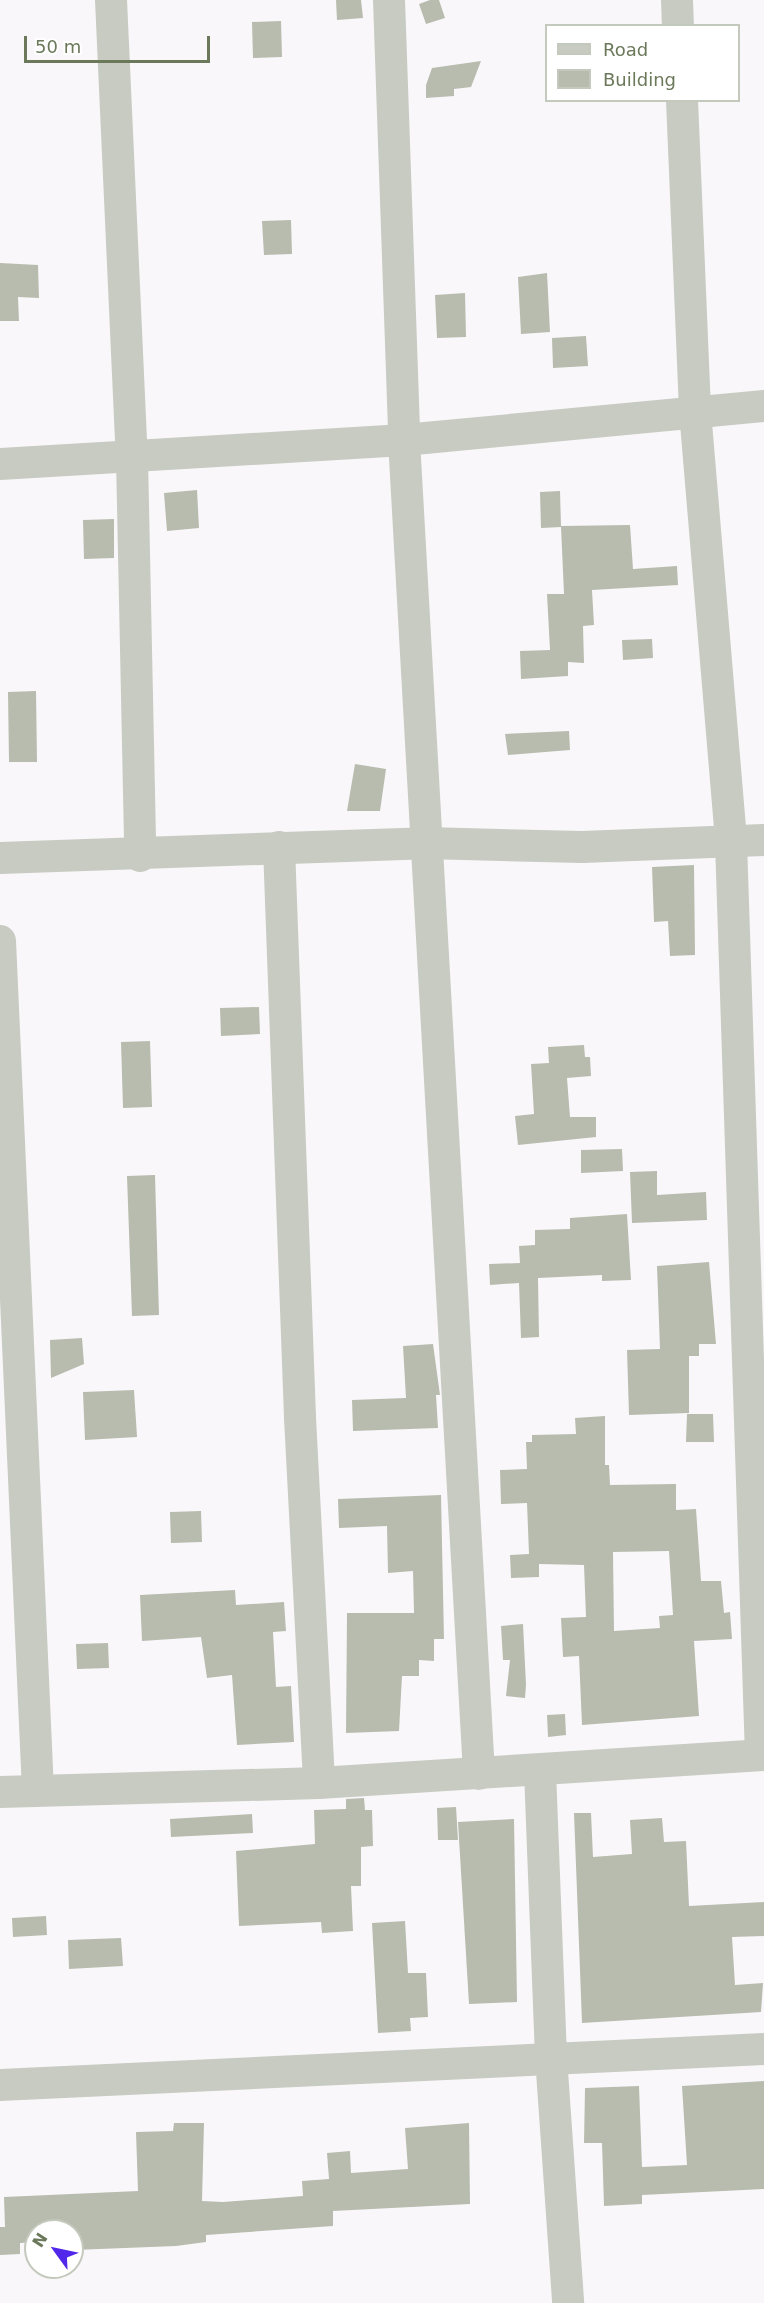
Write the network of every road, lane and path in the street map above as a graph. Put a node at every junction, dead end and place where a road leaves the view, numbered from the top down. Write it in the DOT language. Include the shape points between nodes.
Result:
graph roads {
  1 [pos="111,0"];
  2 [pos="388,0"];
  3 [pos="677,0"];
  4 [pos="678,24"];
  5 [pos="682,102"];
  6 [pos="764,406"];
  7 [pos="695,411"];
  8 [pos="404,440"];
  9 [pos="132,458"];
  10 [pos="0,464"];
  11 [pos="764,840"];
  12 [pos="731,842"];
  13 [pos="425,843"];
  14 [pos="279,847"];
  15 [pos="140,856"];
  16 [pos="0,858"];
  17 [pos="0,941"];
  18 [pos="762,1755"];
  19 [pos="540,1771"];
  20 [pos="479,1774"];
  21 [pos="319,1783"];
  22 [pos="38,1790"];
  23 [pos="0,1792"];
  24 [pos="764,2049"];
  25 [pos="551,2057"];
  26 [pos="0,2085"];
  27 [pos="568,2303"];
  1 -- 9 [label="street"];
  2 -- 8 [label="street"];
  3 -- 4 [label="street"];
  5 -- 7 [label="street"];
  6 -- 7 [label="street"];
  7 -- 8 [label="street"];
  7 -- 12 [label="street"];
  8 -- 9 [label="street"];
  8 -- 13 [label="street"];
  9 -- 10 [label="street"];
  9 -- 15 [label="street"];
  11 -- 12 [label="street"];
  12 -- 13 [label="street" via="582,847"];
  12 -- 18 [label="street"];
  13 -- 14 [label="street"];
  13 -- 20 [label="street"];
  14 -- 15 [label="street"];
  14 -- 21 [label="street" via="300,1418"];
  15 -- 16 [label="street"];
  17 -- 22 [label="street"];
  18 -- 19 [label="street"];
  19 -- 20 [label="street"];
  19 -- 25 [label="street"];
  20 -- 21 [label="street"];
  21 -- 22 [label="street"];
  22 -- 23 [label="street"];
  24 -- 25 [label="street"];
  25 -- 26 [label="street"];
  25 -- 27 [label="street"];
}
